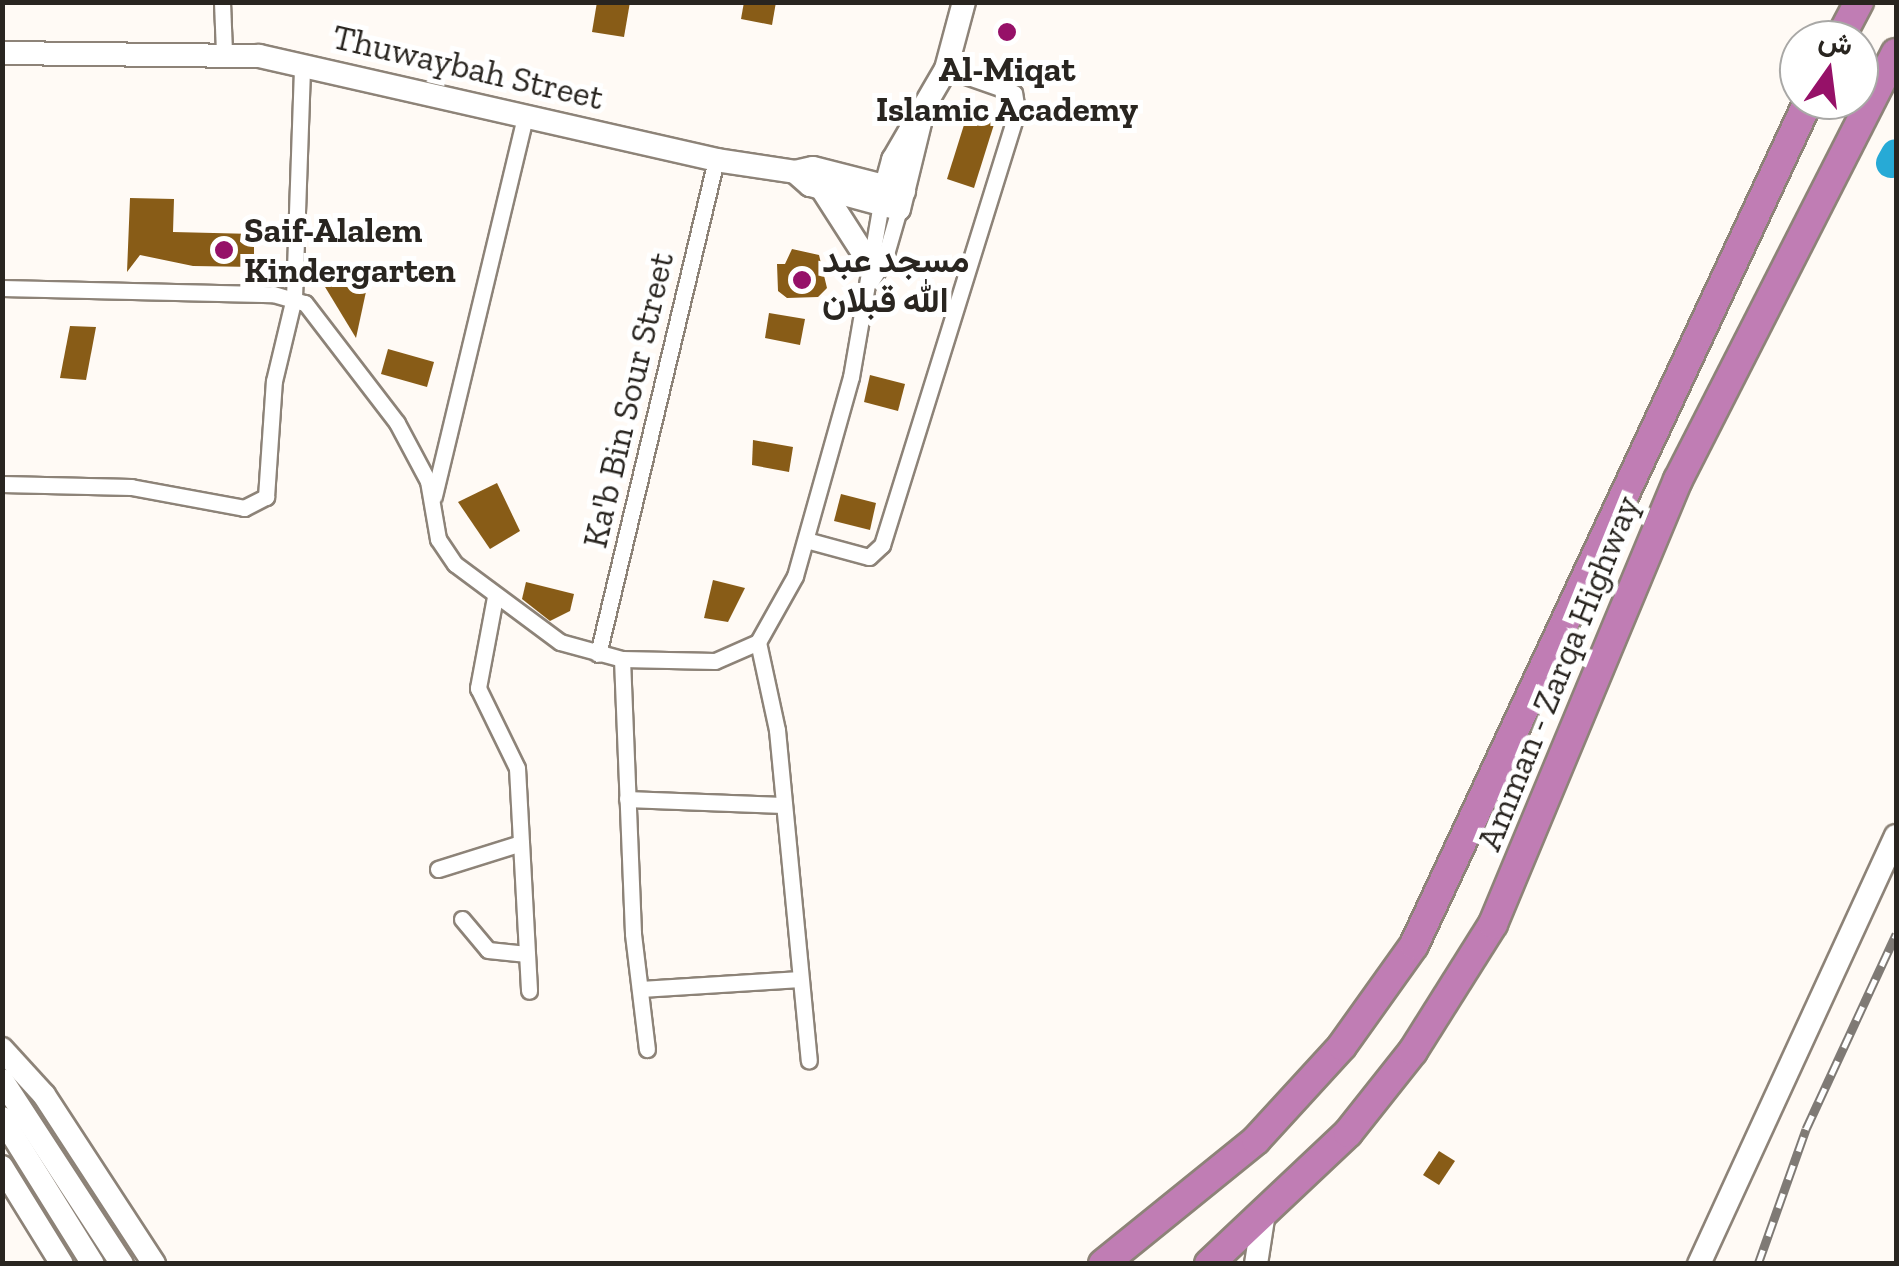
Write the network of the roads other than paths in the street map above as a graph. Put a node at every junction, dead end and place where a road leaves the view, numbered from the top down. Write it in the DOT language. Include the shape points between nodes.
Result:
graph roads {
  1 [pos="222,2"];
  2 [pos="964,2"];
  3 [pos="224,51"];
  4 [pos="1896,53"];
  5 [pos="2,54"];
  6 [pos="302,64"];
  7 [pos="946,69"];
  8 [pos="525,118"];
  9 [pos="1800,120"];
  10 [pos="716,160"];
  11 [pos="795,172"];
  12 [pos="822,189"];
  13 [pos="892,198"];
  14 [pos="869,270"];
  15 [pos="2,288"];
  16 [pos="294,298"];
  17 [pos="2,484"];
  18 [pos="433,500"];
  19 [pos="806,540"];
  20 [pos="495,597"];
  21 [pos="758,642"];
  22 [pos="598,654"];
  23 [pos="622,659"];
  24 [pos="627,799"];
  25 [pos="782,805"];
  26 [pos="1896,836"];
  27 [pos="522,843"];
  28 [pos="438,869"];
  29 [pos="462,919"];
  30 [pos="527,954"];
  31 [pos="797,979"];
  32 [pos="640,989"];
  33 [pos="529,992"];
  34 [pos="647,1049"];
  35 [pos="2,1050"];
  36 [pos="809,1060"];
  37 [pos="2,1080"];
  38 [pos="2,1118"];
  39 [pos="2,1167"];
  40 [pos="1263,1219"];
  41 [pos="62,1264"];
  42 [pos="93,1264"];
  43 [pos="122,1264"];
  44 [pos="154,1264"];
  45 [pos="1104,1264"];
  46 [pos="1208,1264"];
  47 [pos="1256,1264"];
  48 [pos="1699,1264"];
  1 -- 3 [label="street"];
  2 -- 7 [label="street"];
  3 -- 5 [label="street, Thuwaybah Street"];
  3 -- 6 [label="street, Thuwaybah Street"];
  4 -- 40 [label="highway, Amman - Zarqa Highway" via="1670,498 1494,924 1384,1090"];
  6 -- 8 [label="street, Thuwaybah Street"];
  6 -- 16 [label="street"];
  7 -- 13 [label="street" via="920,123 900,147"];
  7 -- 19 [label="street" via="1014,92 1017,111 882,545 869,557"];
  8 -- 10 [label="street, Thuwaybah Street"];
  8 -- 18 [label="street"];
  9 -- 45 [label="highway, Amman - Zarqa Highway" via="1414,945 1368,1014 1276,1120 1186,1202"];
  10 -- 11 [label="street, Thuwaybah Street"];
  10 -- 22 [label="street, Ka'b Bin Sour Street"];
  11 -- 12 [label="street, Thuwaybah Street"];
  11 -- 13 [label="street, Thuwaybah Street" via="813,168"];
  12 -- 13 [label="street, Thuwaybah Street"];
  12 -- 14 [label="street"];
  13 -- 14 [label="street"];
  14 -- 19 [label="street"];
  15 -- 16 [label="street"];
  16 -- 17 [label="street" via="274,381 270,489 260,503 244,508 131,487"];
  16 -- 18 [label="street" via="324,321 397,423"];
  18 -- 20 [label="street" via="446,552"];
  19 -- 21 [label="street" via="781,610"];
  20 -- 22 [label="street" via="545,634"];
  20 -- 27 [label="street" via="478,688 517,768"];
  21 -- 23 [label="street" via="715,661"];
  21 -- 25 [label="street" via="777,730"];
  22 -- 23 [label="street"];
  23 -- 24 [label="street"];
  24 -- 25 [label="street"];
  24 -- 32 [label="street"];
  25 -- 31 [label="street"];
  26 -- 48 [label="street"];
  27 -- 28 [label="street"];
  27 -- 30 [label="street"];
  29 -- 30 [label="street" via="488,950"];
  30 -- 33 [label="street"];
  31 -- 32 [label="street"];
  31 -- 36 [label="street"];
  32 -- 34 [label="street"];
  35 -- 44 [label="street" via="44,1095"];
  37 -- 43 [label="street"];
  38 -- 42 [label="street"];
  39 -- 41 [label="street"];
  40 -- 46 [label="highway, Amman - Zarqa Highway"];
  40 -- 47 [label="street"];
}
